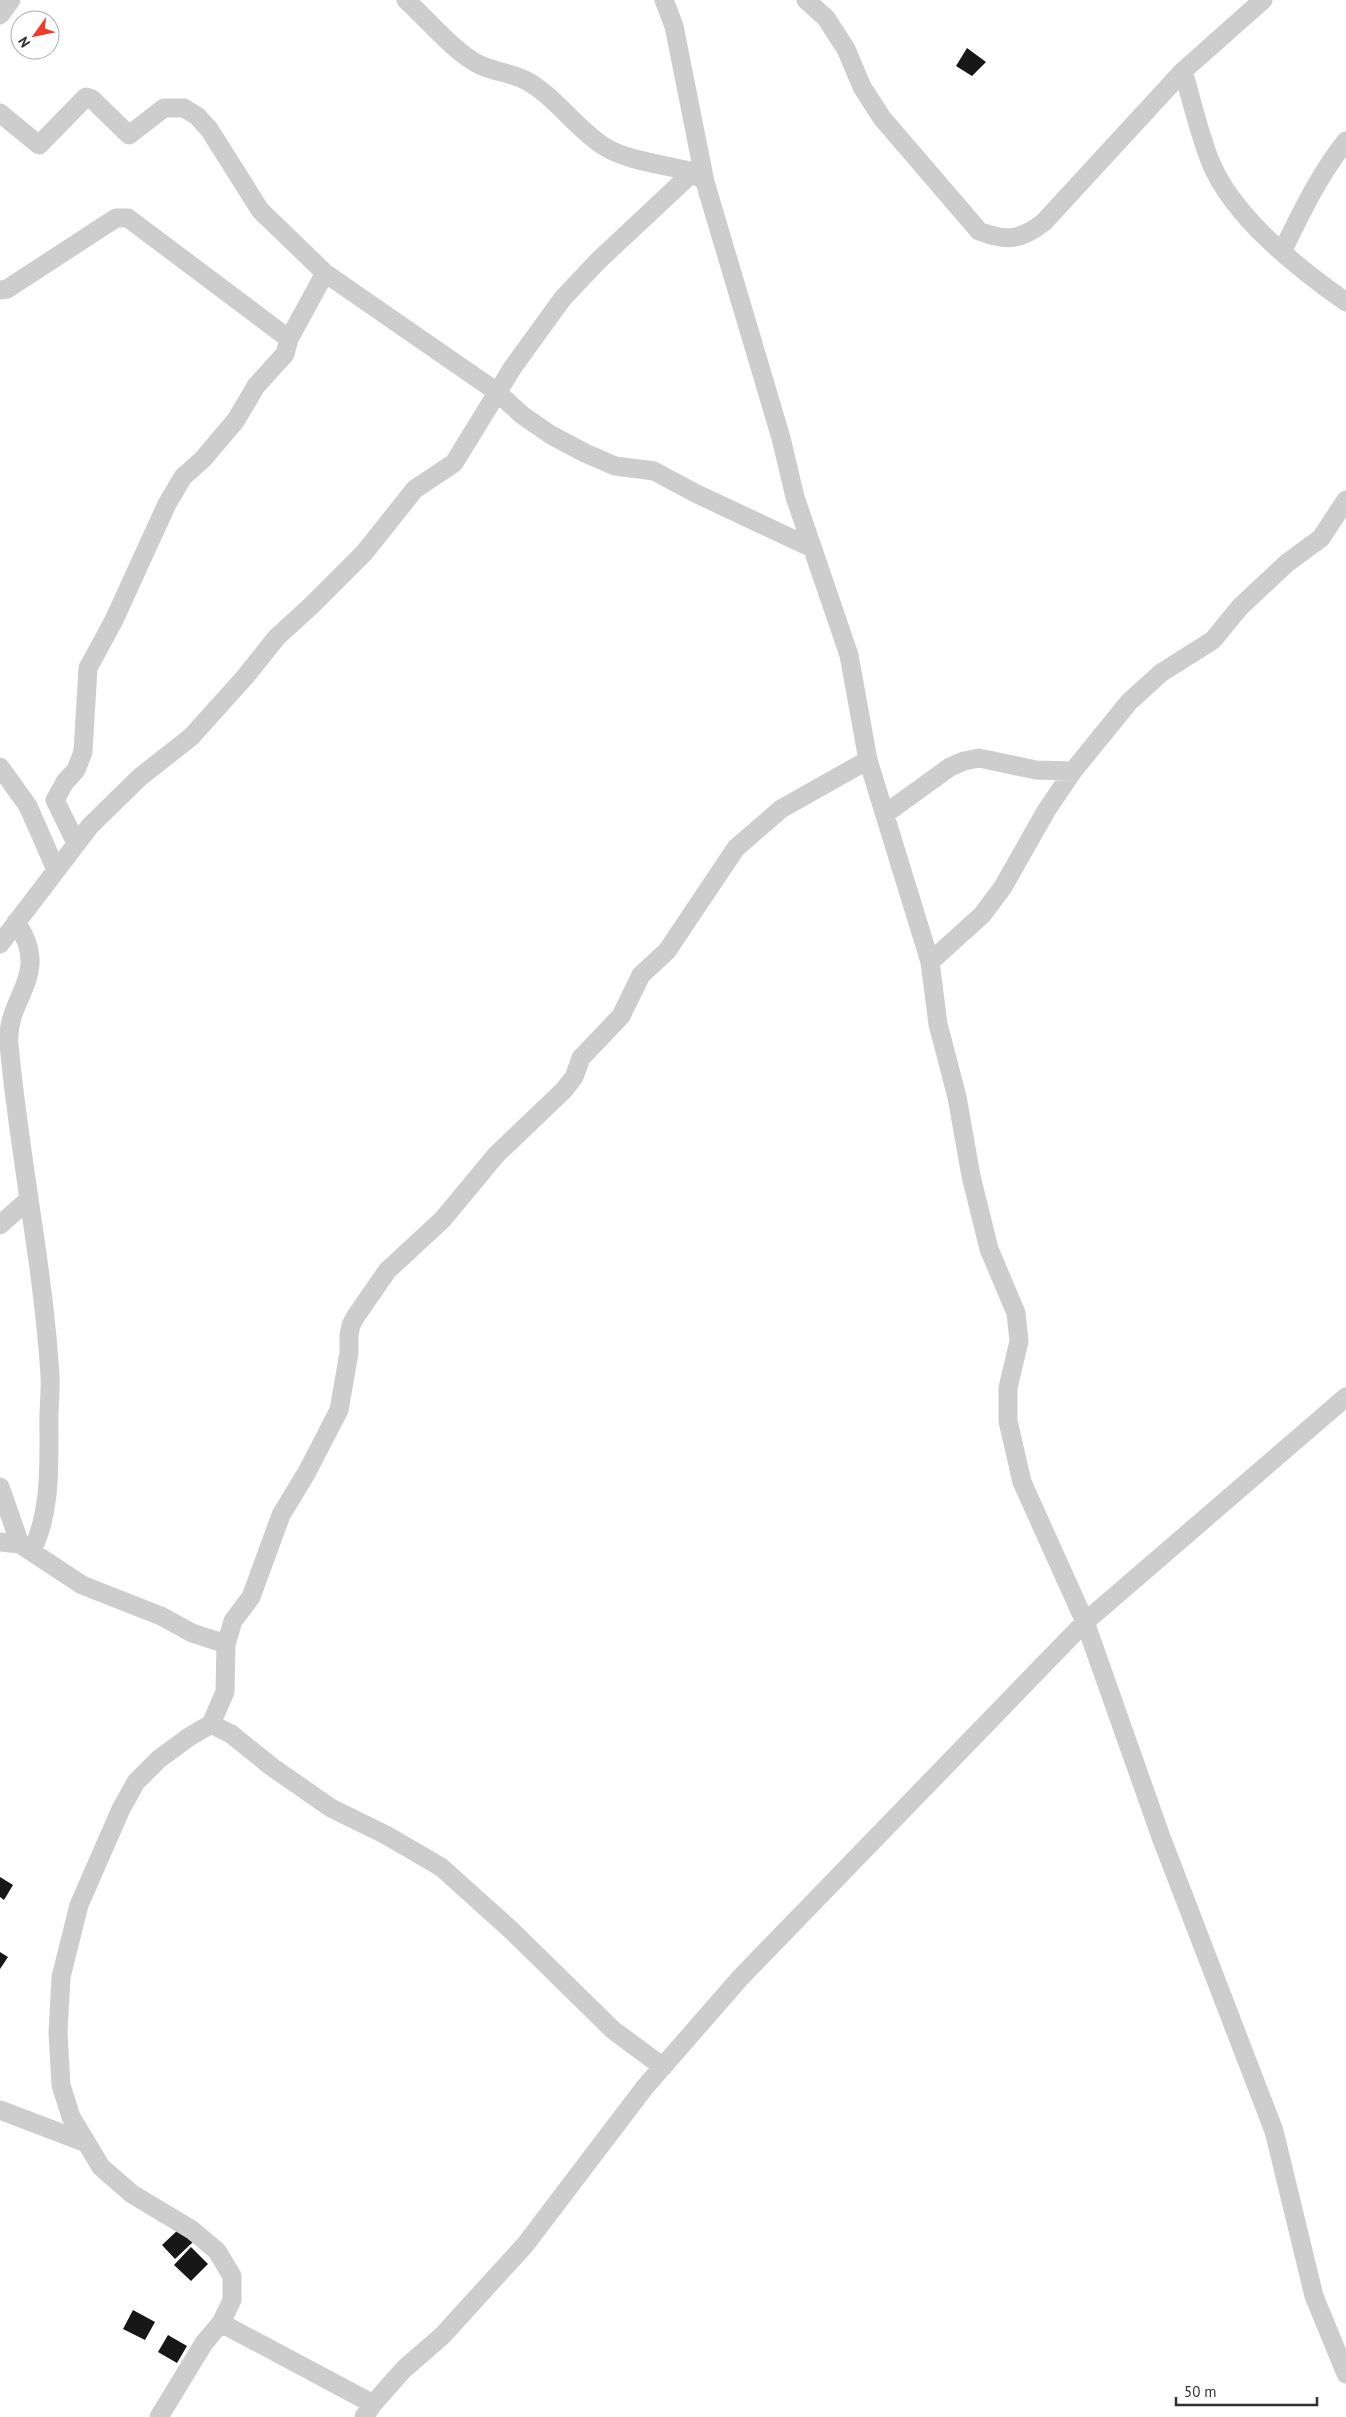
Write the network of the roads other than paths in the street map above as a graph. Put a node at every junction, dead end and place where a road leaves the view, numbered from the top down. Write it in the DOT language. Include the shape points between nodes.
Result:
graph roads {
  1 [pos="11,0"];
  2 [pos="406,0"];
  3 [pos="664,0"];
  4 [pos="806,0"];
  5 [pos="1263,0"];
  6 [pos="0,15"];
  7 [pos="1183,71"];
  8 [pos="0,113"];
  9 [pos="1346,141"];
  10 [pos="699,177"];
  11 [pos="1282,252"];
  12 [pos="325,273"];
  13 [pos="0,290"];
  14 [pos="1346,302"];
  15 [pos="288,339"];
  16 [pos="497,392"];
  17 [pos="1346,500"];
  18 [pos="812,548"];
  19 [pos="868,760"];
  20 [pos="0,767"];
  21 [pos="1073,772"];
  22 [pos="55,800"];
  23 [pos="28,806"];
  24 [pos="885,814"];
  25 [pos="76,843"];
  26 [pos="56,870"];
  27 [pos="16,922"];
  28 [pos="0,944"];
  29 [pos="930,962"];
  30 [pos="28,1200"];
  31 [pos="0,1225"];
  32 [pos="1346,1397"];
  33 [pos="0,1487"];
  34 [pos="0,1542"];
  35 [pos="26,1547"];
  36 [pos="1085,1622"];
  37 [pos="226,1644"];
  38 [pos="211,1724"];
  39 [pos="663,2067"];
  40 [pos="0,2110"];
  41 [pos="84,2142"];
  42 [pos="221,2323"];
  43 [pos="1346,2374"];
  44 [pos="369,2411"];
  45 [pos="159,2417"];
  1 -- 6 [label="street"];
  2 -- 10 [label="street" via="458,50 480,65 527,81 605,147"];
  3 -- 10 [label="street" via="674,26"];
  4 -- 7 [label="street" via="826,18 846,49 862,88 882,118 979,231 998,238 1028,234 1044,222"];
  5 -- 7 [label="street"];
  7 -- 11 [label="street" via="1211,164 1239,208"];
  8 -- 12 [label="street" via="39,145 86,97 92,98 129,135 164,108 184,108 209,129 260,210"];
  9 -- 11 [label="street" via="1308,198"];
  10 -- 16 [label="street" via="598,261 563,298"];
  10 -- 18 [label="street"];
  11 -- 14 [label="street" via="1297,267"];
  12 -- 15 [label="street"];
  12 -- 16 [label="street"];
  13 -- 15 [label="street" via="7,289 116,218 128,218"];
  15 -- 22 [label="street" via="285,354 256,386 236,420 204,459 183,477 167,504 114,620 88,668 83,752 76,770"];
  16 -- 18 [label="street" via="544,430 585,453 615,466 654,471"];
  16 -- 25 [label="street" via="454,463 415,489 364,553 277,637 191,737 140,777"];
  17 -- 21 [label="street" via="1320,538 1286,563 1240,607 1212,640 1161,673 1129,702"];
  18 -- 19 [label="street" via="849,655"];
  19 -- 24 [label="street"];
  19 -- 37 [label="street" via="781,809 736,848 667,951 641,975 621,1016 581,1058 574,1077 564,1090 496,1154 443,1219 387,1271 351,1325 339,1410 281,1515 251,1597 233,1621"];
  20 -- 23 [label="street"];
  21 -- 24 [label="street" via="1036,770 980,758 964,761 950,767"];
  21 -- 29 [label="street" via="1046,811 1004,887 982,915"];
  22 -- 23 [label="street"];
  22 -- 25 [label="street"];
  23 -- 26 [label="street"];
  24 -- 29 [label="street"];
  25 -- 26 [label="street"];
  26 -- 27 [label="street"];
  27 -- 28 [label="street"];
  27 -- 30 [label="street" via="31,958 9,1041"];
  29 -- 36 [label="street" via="938,1024 957,1098 971,1176 990,1249 1016,1314 1018,1341 1008,1388 1008,1421 1022,1482"];
  30 -- 31 [label="street"];
  30 -- 35 [label="street" via="41,1283 50,1376 50,1459 41,1532"];
  32 -- 36 [label="street"];
  33 -- 35 [label="street"];
  34 -- 35 [label="street"];
  35 -- 37 [label="street" via="82,1585 161,1616 192,1633"];
  36 -- 39 [label="street" via="741,1977"];
  36 -- 43 [label="street" via="1161,1837 1274,2131 1314,2296"];
  37 -- 38 [label="street" via="225,1692"];
  38 -- 39 [label="street" via="231,1734 331,1808 441,1867 613,2030"];
  38 -- 41 [label="street" via="159,1759 136,1782 120,1809 79,1905 61,1977 58,2033 61,2085 71,2117"];
  39 -- 44 [label="street" via="525,2246 442,2336 404,2369"];
  40 -- 41 [label="street"];
  41 -- 42 [label="street" via="101,2166 132,2194 192,2230 218,2251 232,2276 232,2300"];
  42 -- 44 [label="street"];
  42 -- 45 [label="street" via="204,2343"];
}
